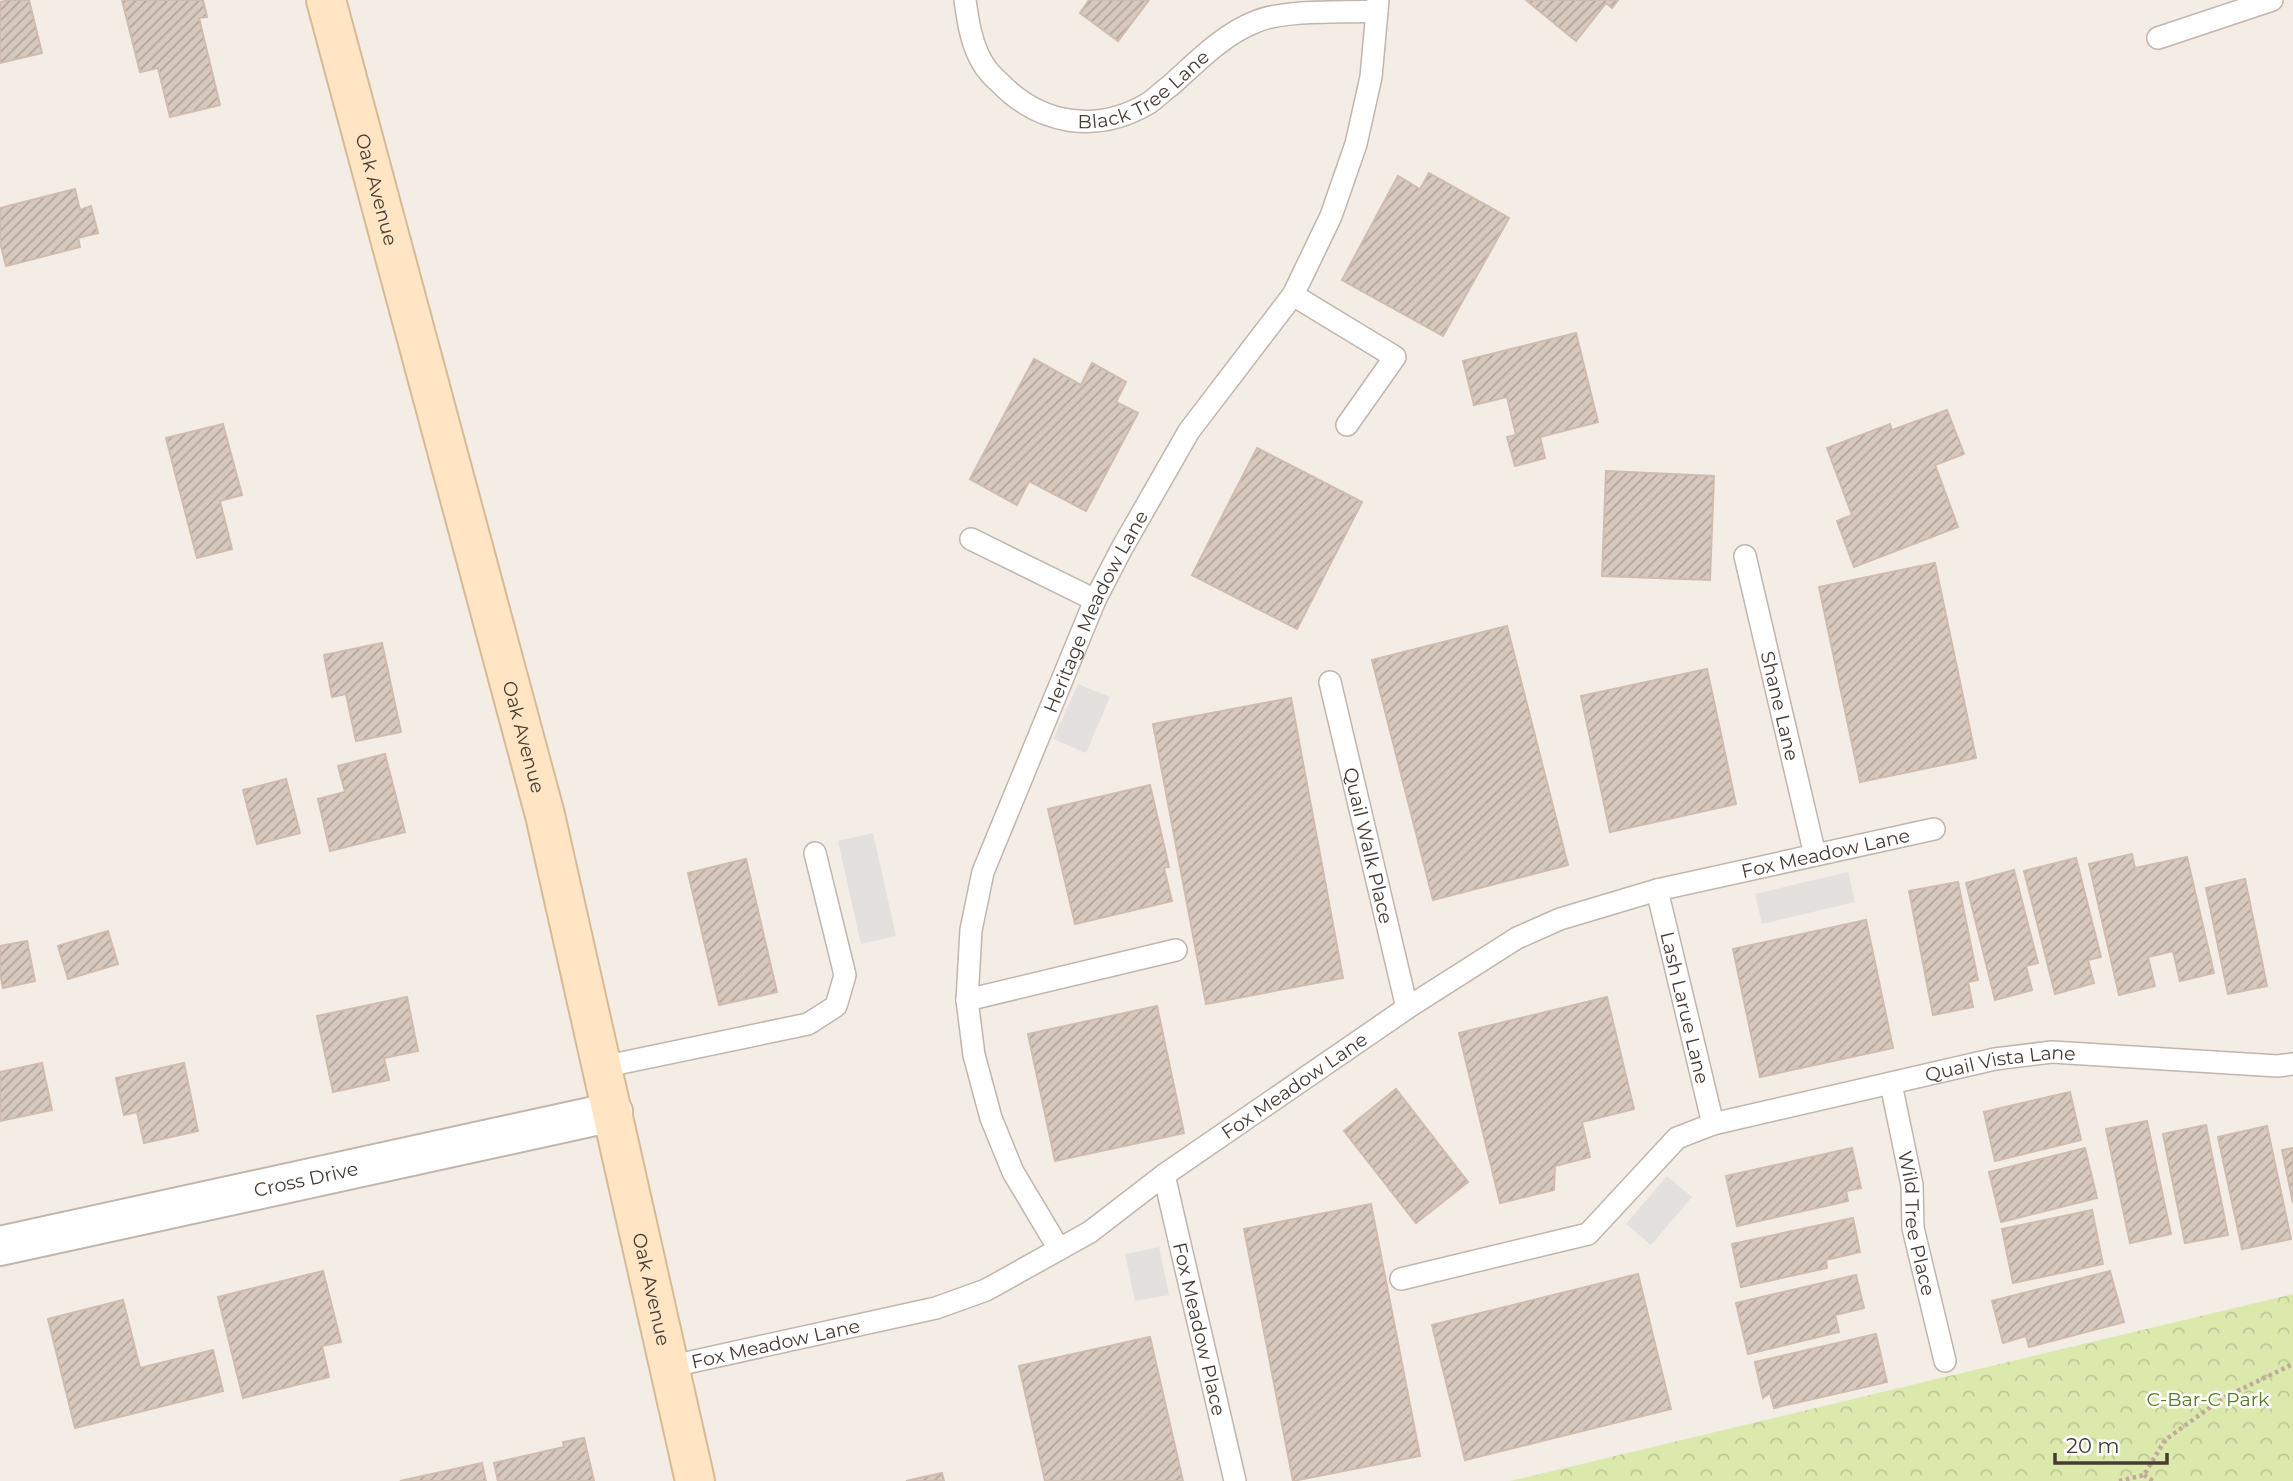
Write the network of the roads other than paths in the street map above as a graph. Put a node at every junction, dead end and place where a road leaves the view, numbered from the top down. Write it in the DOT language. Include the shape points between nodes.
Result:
graph roads {
  1 [pos="326,0"];
  2 [pos="965,0"];
  3 [pos="2272,0"];
  4 [pos="1377,6"];
  5 [pos="2158,38"];
  6 [pos="1293,295"];
  7 [pos="1347,425"];
  8 [pos="971,539"];
  9 [pos="1745,556"];
  10 [pos="1095,600"];
  11 [pos="1330,682"];
  12 [pos="1934,829"];
  13 [pos="815,853"];
  14 [pos="1815,855"];
  15 [pos="1657,890"];
  16 [pos="1176,950"];
  17 [pos="967,1000"];
  18 [pos="1408,1008"];
  19 [pos="2293,1063"];
  20 [pos="602,1067"];
  21 [pos="1891,1084"];
  22 [pos="613,1112"];
  23 [pos="1713,1124"];
  24 [pos="1164,1175"];
  25 [pos="0,1246"];
  26 [pos="1059,1249"];
  27 [pos="1401,1279"];
  28 [pos="1945,1361"];
  29 [pos="668,1367"];
  30 [pos="695,1481"];
  31 [pos="1235,1481"];
  1 -- 20 [label="main road, Oak Avenue" via="545,815"];
  2 -- 4 [label="lane, Black Tree Lane" via="969,28 990,73 1014,98 1047,116 1075,122 1116,118 1150,102 1229,34 1256,21"];
  3 -- 5 [label="lane"];
  4 -- 6 [label="lane, Heritage Meadow Lane" via="1371,77 1356,144 1331,216"];
  6 -- 7 [label="lane" via="1395,357"];
  6 -- 10 [label="lane, Heritage Meadow Lane" via="1189,431"];
  8 -- 10 [label="lane"];
  9 -- 14 [label="lane, Shane Lane"];
  10 -- 17 [label="lane, Heritage Meadow Lane" via="982,872 971,930"];
  11 -- 18 [label="lane, Quail Walk Place"];
  12 -- 14 [label="lane, Fox Meadow Lane"];
  13 -- 20 [label="lane" via="845,975 836,1006 808,1024"];
  14 -- 15 [label="lane, Fox Meadow Lane"];
  15 -- 18 [label="lane, Fox Meadow Lane" via="1517,937"];
  15 -- 23 [label="lane, Lash Larue Lane"];
  16 -- 17 [label="lane"];
  17 -- 26 [label="lane, Heritage Meadow Lane" via="974,1055 990,1118 1013,1172"];
  18 -- 24 [label="lane, Fox Meadow Lane"];
  19 -- 21 [label="lane, Quail Vista Lane" via="2278,1066 2052,1052 1995,1059"];
  20 -- 22 [label="main road, Oak Avenue"];
  21 -- 23 [label="lane, Quail Vista Lane"];
  21 -- 28 [label="lane, Wild Tree Place" via="1912,1185 1913,1228"];
  22 -- 25 [label="street, Cross Drive"];
  22 -- 29 [label="main road, Oak Avenue"];
  23 -- 27 [label="lane, Quail Vista Lane" via="1677,1138 1588,1234"];
  24 -- 26 [label="lane, Fox Meadow Lane" via="1090,1232"];
  24 -- 31 [label="lane, Fox Meadow Place"];
  26 -- 29 [label="lane, Fox Meadow Lane" via="986,1290 936,1308"];
  29 -- 30 [label="main road, Oak Avenue"];
}
